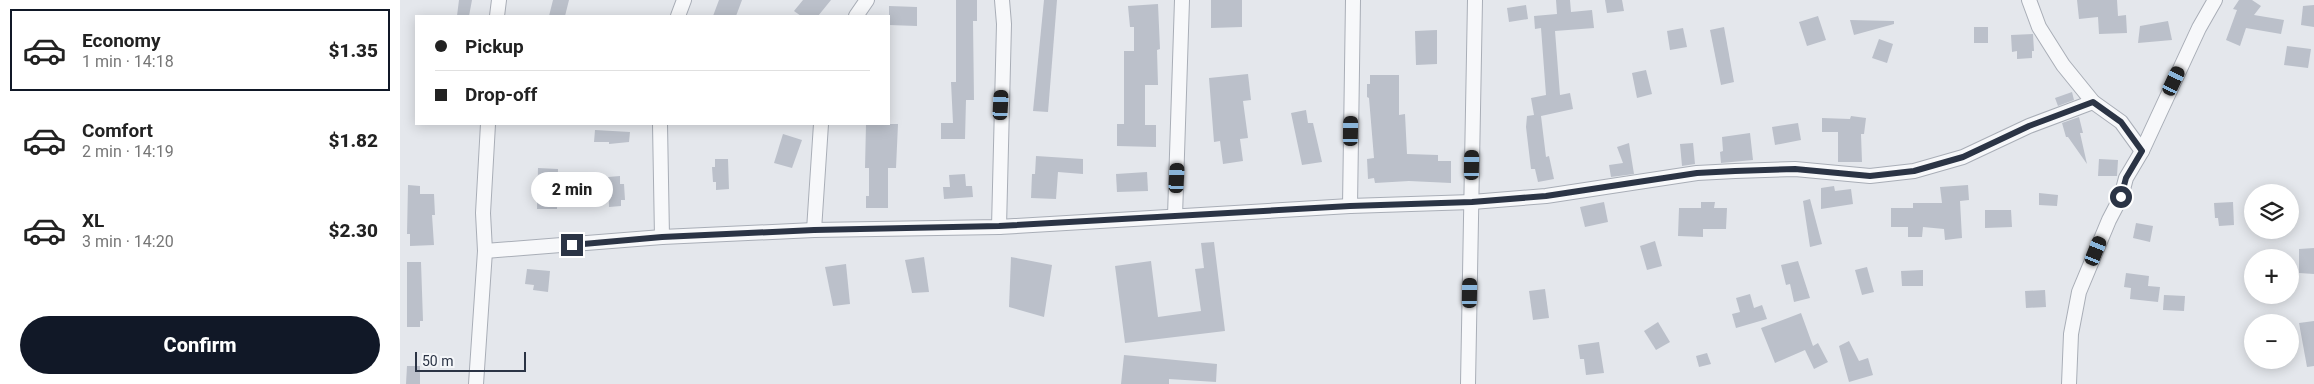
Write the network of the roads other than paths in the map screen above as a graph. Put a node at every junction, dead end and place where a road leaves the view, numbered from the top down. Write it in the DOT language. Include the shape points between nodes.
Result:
graph roads {
  1 [pos="498,0"];
  2 [pos="684,0"];
  3 [pos="866,0"];
  4 [pos="1002,0"];
  5 [pos="1182,0"];
  6 [pos="1353,0"];
  7 [pos="1475,0"];
  8 [pos="2030,0"];
  9 [pos="2215,0"];
  10 [pos="497,15"];
  11 [pos="678,15"];
  12 [pos="857,15"];
  13 [pos="2093,102"];
  14 [pos="488,125"];
  15 [pos="660,125"];
  16 [pos="821,125"];
  17 [pos="2142,151"];
  18 [pos="1472,202"];
  19 [pos="1350,206"];
  20 [pos="1175,216"];
  21 [pos="999,226"];
  22 [pos="814,230"];
  23 [pos="662,237"];
  24 [pos="485,251"];
  25 [pos="476,384"];
  26 [pos="1468,384"];
  27 [pos="2068,384"];
  1 -- 10 [label="street"];
  2 -- 11 [label="street"];
  3 -- 12 [label="street"];
  4 -- 21 [label="street"];
  5 -- 20 [label="street"];
  6 -- 19 [label="street"];
  7 -- 18 [label="street"];
  8 -- 13 [label="street" via="2038,27"];
  9 -- 17 [label="street"];
  13 -- 17 [label="street" via="2121,122"];
  13 -- 18 [label="street" via="2029,126 1963,157 1914,171 1870,176 1795,169 1697,173 1546,196"];
  14 -- 24 [label="street" via="483,213"];
  15 -- 23 [label="street"];
  16 -- 22 [label="street"];
  17 -- 27 [label="street" via="2126,178 2121,197 2079,292 2071,334"];
  18 -- 19 [label="street"];
  18 -- 26 [label="street"];
  19 -- 20 [label="street"];
  20 -- 21 [label="street"];
  21 -- 22 [label="street"];
  22 -- 23 [label="street"];
  23 -- 24 [label="street"];
  24 -- 25 [label="street"];
}
